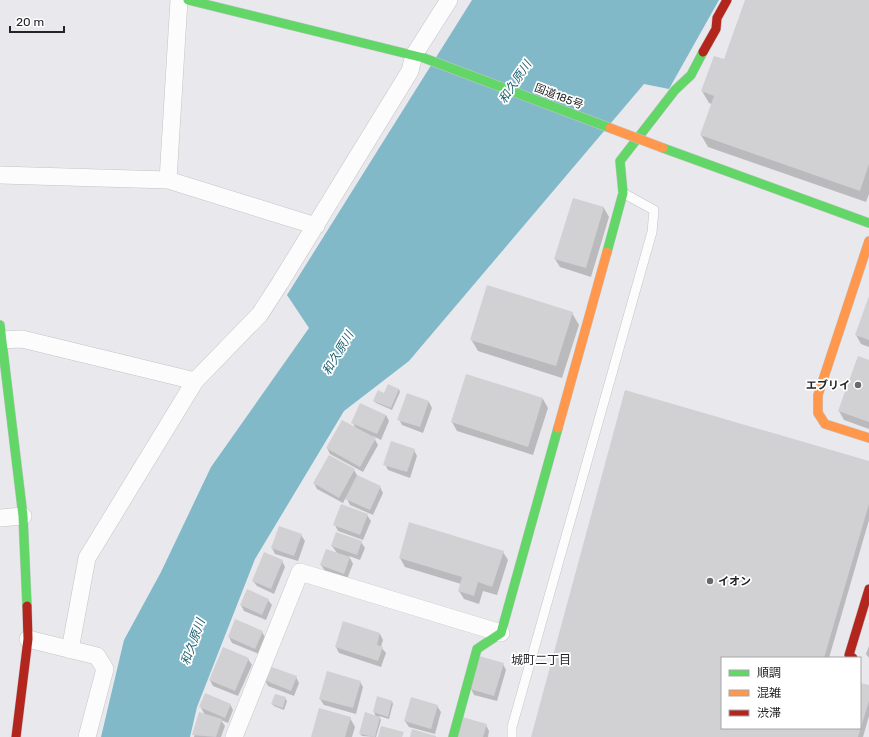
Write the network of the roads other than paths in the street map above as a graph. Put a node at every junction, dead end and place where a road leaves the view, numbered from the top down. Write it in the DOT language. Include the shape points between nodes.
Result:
graph roads {
  1 [pos="179,0"];
  2 [pos="188,0"];
  3 [pos="449,0"];
  4 [pos="727,0"];
  5 [pos="419,56"];
  6 [pos="0,175"];
  7 [pos="168,180"];
  8 [pos="623,193"];
  9 [pos="869,223"];
  10 [pos="316,226"];
  11 [pos="869,241"];
  12 [pos="1,335"];
  13 [pos="195,381"];
  14 [pos="6,424"];
  15 [pos="869,438"];
  16 [pos="23,516"];
  17 [pos="0,518"];
  18 [pos="869,588"];
  19 [pos="501,634"];
  20 [pos="28,639"];
  21 [pos="70,650"];
  22 [pos="851,657"];
  23 [pos="16,737"];
  24 [pos="87,737"];
  25 [pos="234,737"];
  26 [pos="453,737"];
  27 [pos="512,737"];
  1 -- 7 [label="street"];
  2 -- 5 [label="main road, 国道185号"];
  3 -- 5 [label="street"];
  4 -- 8 [label="main road" via="717,18 716,29 691,75 675,90 620,161"];
  5 -- 9 [label="main road, 国道185号, bridge"];
  5 -- 10 [label="street"];
  6 -- 7 [label="street"];
  7 -- 10 [label="street"];
  8 -- 19 [label="main road"];
  8 -- 27 [label="lane" via="654,210 652,232 512,727"];
  10 -- 13 [label="street" via="260,314"];
  11 -- 15 [label="main road" via="818,395 818,413 825,424"];
  12 -- 13 [label="street"];
  12 -- 14 [label="main road"];
  13 -- 21 [label="street" via="87,558"];
  14 -- 16 [label="main road"];
  16 -- 17 [label="street"];
  16 -- 20 [label="main road"];
  18 -- 22 [label="main road" via="849,654"];
  19 -- 25 [label="street" via="300,572"];
  19 -- 26 [label="main road" via="477,649"];
  20 -- 21 [label="street"];
  20 -- 23 [label="main road"];
  21 -- 24 [label="street" via="97,656 104,670"];
}
